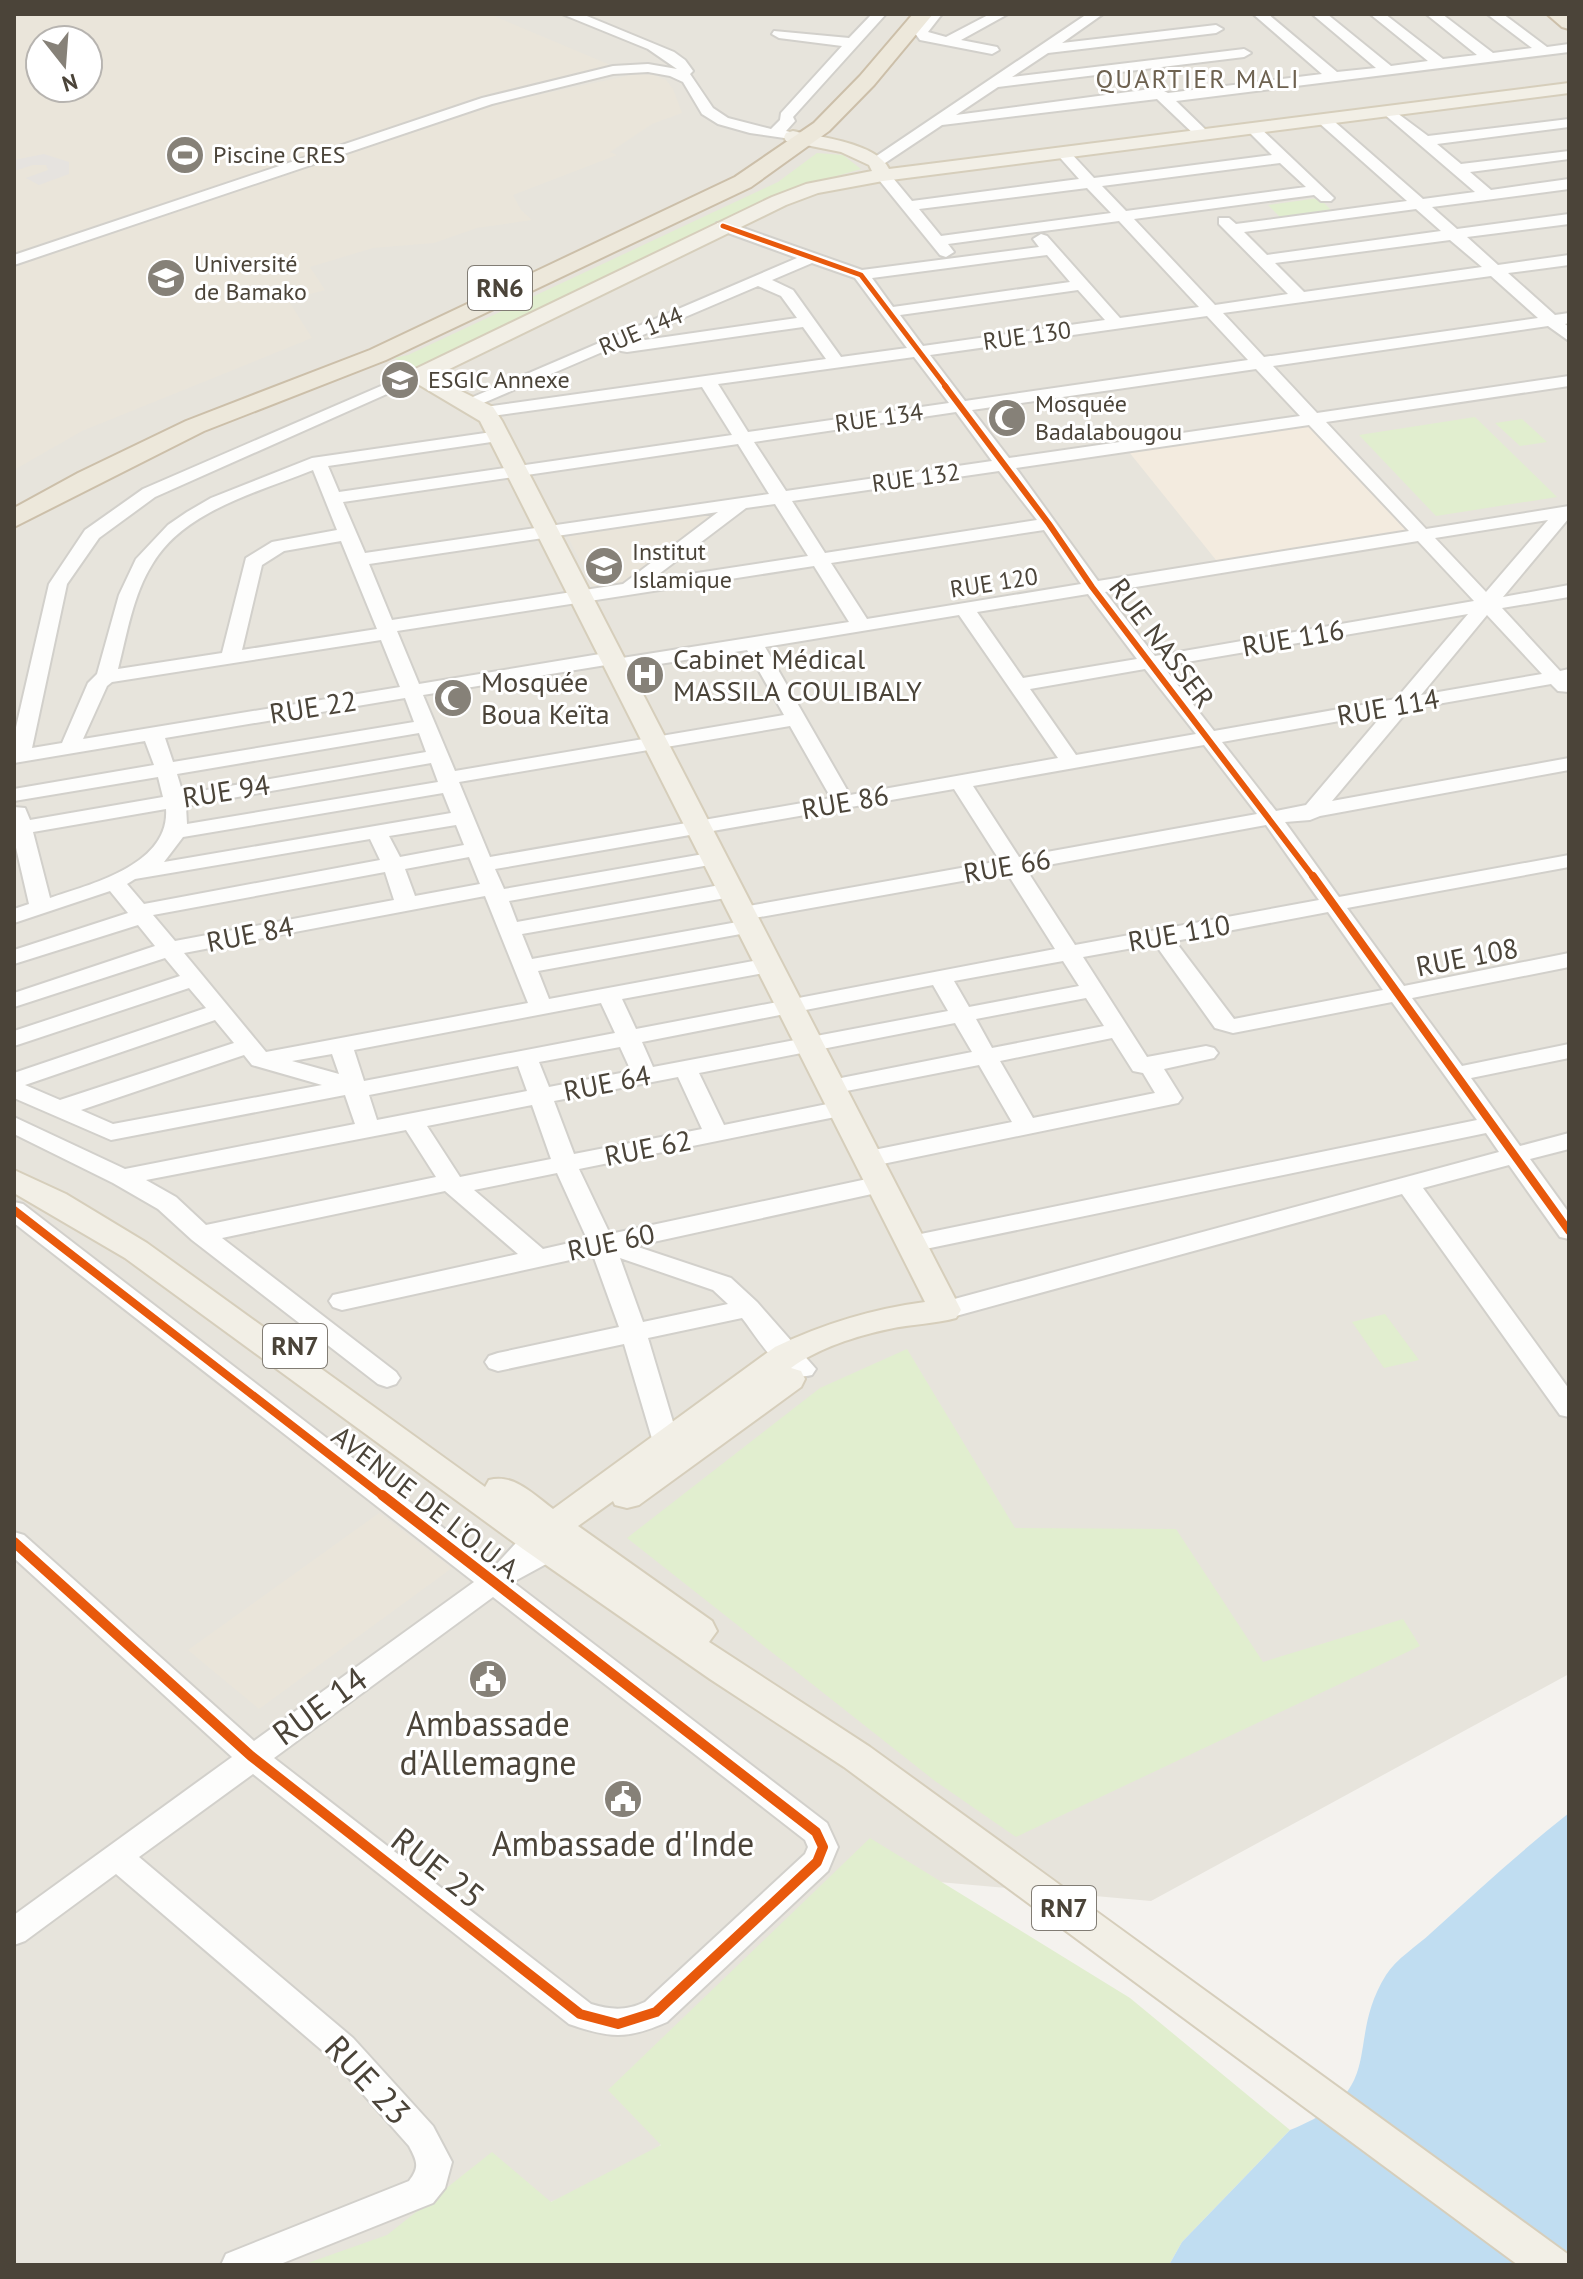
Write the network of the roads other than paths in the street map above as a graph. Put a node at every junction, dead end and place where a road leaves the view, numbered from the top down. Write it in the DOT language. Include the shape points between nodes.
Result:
graph roads {
  1 [pos="569,14"];
  2 [pos="879,14"];
  3 [pos="908,14"];
  4 [pos="923,14"];
  5 [pos="935,14"];
  6 [pos="1001,14"];
  7 [pos="1199,14"];
  8 [pos="1260,14"];
  9 [pos="1319,14"];
  10 [pos="1377,14"];
  11 [pos="1433,14"];
  12 [pos="1494,14"];
  13 [pos="1557,14"];
  14 [pos="1091,15"];
  15 [pos="1569,23"];
  16 [pos="1216,29"];
  17 [pos="779,34"];
  18 [pos="948,41"];
  19 [pos="852,43"];
  20 [pos="1569,48"];
  21 [pos="1046,49"];
  22 [pos="992,50"];
  23 [pos="1544,51"];
  24 [pos="1244,53"];
  25 [pos="1490,58"];
  26 [pos="1256,63"];
  27 [pos="1440,64"];
  28 [pos="1131,67"];
  29 [pos="1388,70"];
  30 [pos="684,76"];
  31 [pos="1334,77"];
  32 [pos="995,83"];
  33 [pos="1568,87"];
  34 [pos="1162,96"];
  35 [pos="1389,111"];
  36 [pos="1323,119"];
  37 [pos="937,122"];
  38 [pos="1569,123"];
  39 [pos="1252,128"];
  40 [pos="1202,134"];
  41 [pos="792,136"];
  42 [pos="1425,141"];
  43 [pos="1062,152"];
  44 [pos="1569,155"];
  45 [pos="1283,158"];
  46 [pos="880,168"];
  47 [pos="1458,169"];
  48 [pos="1091,183"];
  49 [pos="1569,184"];
  50 [pos="1318,190"];
  51 [pos="1488,195"];
  52 [pos="1419,204"];
  53 [pos="1208,205"];
  54 [pos="908,206"];
  55 [pos="1343,214"];
  56 [pos="1123,216"];
  57 [pos="1569,219"];
  58 [pos="723,226"];
  59 [pos="1032,228"];
  60 [pos="1232,229"];
  61 [pos="1455,235"];
  62 [pos="937,241"];
  63 [pos="1051,250"];
  64 [pos="812,257"];
  65 [pos="14,260"];
  66 [pos="1264,260"];
  67 [pos="1569,260"];
  68 [pos="955,263"];
  69 [pos="1495,270"];
  70 [pos="861,275"];
  71 [pos="761,281"];
  72 [pos="1082,285"];
  73 [pos="1301,298"];
  74 [pos="1211,310"];
  75 [pos="889,312"];
  76 [pos="1560,319"];
  77 [pos="807,322"];
  78 [pos="1116,323"];
  79 [pos="1569,336"];
  80 [pos="594,351"];
  81 [pos="918,351"];
  82 [pos="837,363"];
  83 [pos="1260,363"];
  84 [pos="417,377"];
  85 [pos="707,381"];
  86 [pos="1569,381"];
  87 [pos="960,406"];
  88 [pos="476,407"];
  89 [pos="1313,419"];
  90 [pos="499,436"];
  91 [pos="743,438"];
  92 [pos="318,462"];
  93 [pos="1004,465"];
  94 [pos="517,471"];
  95 [pos="332,498"];
  96 [pos="781,498"];
  97 [pos="741,504"];
  98 [pos="14,507"];
  99 [pos="1566,511"];
  100 [pos="14,519"];
  101 [pos="1049,524"];
  102 [pos="548,532"];
  103 [pos="347,534"];
  104 [pos="1422,534"];
  105 [pos="820,559"];
  106 [pos="358,560"];
  107 [pos="1092,587"];
  108 [pos="627,590"];
  109 [pos="1569,591"];
  110 [pos="581,597"];
  111 [pos="1486,605"];
  112 [pos="964,608"];
  113 [pos="861,625"];
  114 [pos="386,630"];
  115 [pos="752,642"];
  116 [pos="231,657"];
  117 [pos="614,661"];
  118 [pos="1150,662"];
  119 [pos="106,677"];
  120 [pos="1565,681"];
  121 [pos="1017,685"];
  122 [pos="411,691"];
  123 [pos="1402,705"];
  124 [pos="796,719"];
  125 [pos="233,720"];
  126 [pos="425,726"];
  127 [pos="153,733"];
  128 [pos="1207,739"];
  129 [pos="656,743"];
  130 [pos="70,747"];
  131 [pos="17,756"];
  132 [pos="244,756"];
  133 [pos="438,756"];
  134 [pos="1071,762"];
  135 [pos="1569,764"];
  136 [pos="164,769"];
  137 [pos="449,782"];
  138 [pos="960,782"];
  139 [pos="254,787"];
  140 [pos="14,794"];
  141 [pos="173,800"];
  142 [pos="844,802"];
  143 [pos="1314,810"];
  144 [pos="264,817"];
  145 [pos="463,817"];
  146 [pos="1271,818"];
  147 [pos="18,828"];
  148 [pos="699,828"];
  149 [pos="376,831"];
  150 [pos="175,832"];
  151 [pos="1286,839"];
  152 [pos="612,843"];
  153 [pos="274,849"];
  154 [pos="479,857"];
  155 [pos="715,858"];
  156 [pos="1569,861"];
  157 [pos="393,865"];
  158 [pos="1012,865"];
  159 [pos="627,874"];
  160 [pos="125,878"];
  161 [pos="602,878"];
  162 [pos="494,893"];
  163 [pos="1332,904"];
  164 [pos="407,905"];
  165 [pos="41,907"];
  166 [pos="741,910"];
  167 [pos="606,913"];
  168 [pos="141,914"];
  169 [pos="14,916"];
  170 [pos="509,930"];
  171 [pos="1160,936"];
  172 [pos="170,949"];
  173 [pos="611,951"];
  174 [pos="1069,953"];
  175 [pos="14,957"];
  176 [pos="1569,960"];
  177 [pos="14,964"];
  178 [pos="769,965"];
  179 [pos="524,967"];
  180 [pos="940,977"];
  181 [pos="194,979"];
  182 [pos="1092,990"];
  183 [pos="1397,993"];
  184 [pos="609,995"];
  185 [pos="24,997"];
  186 [pos="790,1006"];
  187 [pos="541,1007"];
  188 [pos="220,1011"];
  189 [pos="962,1015"];
  190 [pos="1118,1030"];
  191 [pos="628,1038"];
  192 [pos="14,1039"];
  193 [pos="809,1044"];
  194 [pos="341,1045"];
  195 [pos="1569,1051"];
  196 [pos="254,1053"];
  197 [pos="1206,1053"];
  198 [pos="986,1056"];
  199 [pos="526,1057"];
  200 [pos="1145,1065"];
  201 [pos="685,1068"];
  202 [pos="1456,1074"];
  203 [pos="645,1076"];
  204 [pos="14,1081"];
  205 [pos="355,1088"];
  206 [pos="14,1089"];
  207 [pos="540,1096"];
  208 [pos="836,1098"];
  209 [pos="59,1109"];
  210 [pos="412,1121"];
  211 [pos="14,1125"];
  212 [pos="1490,1125"];
  213 [pos="1026,1126"];
  214 [pos="368,1129"];
  215 [pos="716,1134"];
  216 [pos="1569,1141"];
  217 [pos="1515,1155"];
  218 [pos="868,1159"];
  219 [pos="565,1164"];
  220 [pos="14,1167"];
  221 [pos="122,1177"];
  222 [pos="14,1180"];
  223 [pos="453,1184"];
  224 [pos="881,1184"];
  225 [pos="1408,1185"];
  226 [pos="14,1210"];
  227 [pos="1569,1231"];
  228 [pos="201,1234"];
  229 [pos="602,1244"];
  230 [pos="911,1244"];
  231 [pos="538,1258"];
  232 [pos="342,1301"];
  233 [pos="748,1308"];
  234 [pos="936,1312"];
  235 [pos="634,1334"];
  236 [pos="498,1362"];
  237 [pos="795,1362"];
  238 [pos="387,1378"];
  239 [pos="1569,1408"];
  240 [pos="666,1442"];
  241 [pos="552,1538"];
  242 [pos="14,1542"];
  243 [pos="502,1575"];
  244 [pos="251,1756"];
  245 [pos="816,1832"];
  246 [pos="116,1856"];
  247 [pos="14,1932"];
  248 [pos="238,2265"];
  249 [pos="1552,2265"];
  1 -- 30 [label="street" via="678,60"];
  2 -- 19 [label="street"];
  3 -- 41 [label="highway, RN6" via="839,94"];
  4 -- 41 [label="highway, RN6" via="853,95"];
  5 -- 18 [label="street" via="921,34"];
  6 -- 18 [label="street"];
  7 -- 16 [label="street"];
  8 -- 31 [label="street"];
  9 -- 29 [label="street"];
  10 -- 27 [label="street"];
  11 -- 25 [label="street"];
  12 -- 23 [label="street"];
  13 -- 15 [label="highway"];
  14 -- 21 [label="street"];
  16 -- 21 [label="street"];
  16 -- 24 [label="street"];
  17 -- 19 [label="street"];
  18 -- 22 [label="street"];
  19 -- 41 [label="street" via="786,116"];
  20 -- 23 [label="street"];
  21 -- 32 [label="street"];
  23 -- 25 [label="street"];
  24 -- 26 [label="street"];
  24 -- 28 [label="street"];
  25 -- 27 [label="street"];
  27 -- 29 [label="street"];
  28 -- 32 [label="street"];
  28 -- 34 [label="street"];
  29 -- 31 [label="street"];
  30 -- 41 [label="street" via="707,111 736,125"];
  30 -- 65 [label="street" via="648,68 613,70 487,101"];
  31 -- 34 [label="street" via="1273,79"];
  32 -- 37 [label="street"];
  33 -- 35 [label="main road"];
  34 -- 37 [label="street"];
  34 -- 40 [label="street"];
  35 -- 36 [label="main road"];
  35 -- 42 [label="street"];
  36 -- 39 [label="main road"];
  36 -- 52 [label="street"];
  37 -- 46 [label="street"];
  38 -- 42 [label="street"];
  39 -- 40 [label="main road"];
  39 -- 45 [label="street"];
  40 -- 43 [label="main road"];
  41 -- 46 [label="main road" via="846,148"];
  41 -- 98 [label="highway, RN6" via="699,196 383,342 153,434"];
  41 -- 100 [label="highway, RN6" via="743,182 667,220 378,355 195,426"];
  42 -- 47 [label="street"];
  43 -- 46 [label="main road"];
  43 -- 48 [label="street"];
  44 -- 47 [label="street"];
  45 -- 48 [label="street"];
  45 -- 50 [label="street"];
  46 -- 54 [label="street"];
  46 -- 58 [label="main road" via="813,188"];
  47 -- 51 [label="street"];
  48 -- 54 [label="street"];
  48 -- 56 [label="street"];
  49 -- 51 [label="street"];
  50 -- 53 [label="street"];
  50 -- 55 [label="street"];
  51 -- 52 [label="street"];
  52 -- 55 [label="street"];
  52 -- 61 [label="street"];
  53 -- 56 [label="street"];
  53 -- 60 [label="street"];
  54 -- 62 [label="street"];
  55 -- 60 [label="street"];
  56 -- 59 [label="street"];
  56 -- 74 [label="street"];
  57 -- 61 [label="street"];
  58 -- 64 [label="street"];
  58 -- 84 [label="main road"];
  59 -- 62 [label="street"];
  59 -- 63 [label="street"];
  60 -- 66 [label="street"];
  61 -- 66 [label="street"];
  61 -- 69 [label="street"];
  62 -- 68 [label="street"];
  63 -- 68 [label="street"];
  63 -- 72 [label="street"];
  64 -- 70 [label="street"];
  64 -- 71 [label="street, RUE 144"];
  66 -- 73 [label="street"];
  67 -- 69 [label="street, RUE 130"];
  68 -- 70 [label="street"];
  69 -- 73 [label="street, RUE 130"];
  69 -- 76 [label="street"];
  70 -- 75 [label="street, RUE NASSER"];
  71 -- 77 [label="street" via="787,293"];
  71 -- 80 [label="street, RUE 144"];
  72 -- 75 [label="street"];
  72 -- 78 [label="street"];
  73 -- 74 [label="street, RUE 130"];
  74 -- 78 [label="street, RUE 130"];
  74 -- 83 [label="street"];
  75 -- 81 [label="street, RUE NASSER"];
  76 -- 79 [label="street"];
  76 -- 83 [label="street, RUE 134"];
  77 -- 80 [label="street"];
  77 -- 82 [label="street"];
  78 -- 81 [label="street, RUE 130"];
  80 -- 88 [label="street, RUE 144"];
  81 -- 82 [label="street, RUE 130"];
  81 -- 87 [label="street, RUE NASSER"];
  82 -- 85 [label="street, RUE 130"];
  83 -- 87 [label="street, RUE 134"];
  83 -- 89 [label="street"];
  84 -- 88 [label="main road"];
  84 -- 131 [label="street" via="149,493 92,534 58,584"];
  85 -- 88 [label="street, RUE 130"];
  85 -- 91 [label="street"];
  86 -- 89 [label="street, RUE 132"];
  87 -- 91 [label="street, RUE 134"];
  87 -- 93 [label="street, RUE NASSER"];
  88 -- 90 [label="main road"];
  89 -- 93 [label="street, RUE 132"];
  89 -- 104 [label="street"];
  90 -- 92 [label="street"];
  90 -- 94 [label="main road"];
  91 -- 94 [label="street, RUE 134"];
  91 -- 96 [label="street"];
  92 -- 95 [label="street"];
  92 -- 119 [label="street" via="217,502 174,529 145,559 128,595"];
  93 -- 96 [label="street, RUE 132"];
  93 -- 101 [label="street, RUE NASSER"];
  94 -- 95 [label="street, RUE 134"];
  94 -- 102 [label="main road"];
  95 -- 103 [label="street"];
  96 -- 97 [label="street, RUE 132"];
  96 -- 105 [label="street"];
  97 -- 102 [label="street, RUE 132"];
  97 -- 108 [label="street"];
  99 -- 104 [label="street, RUE 120"];
  99 -- 111 [label="street"];
  101 -- 105 [label="street"];
  101 -- 107 [label="street, RUE NASSER"];
  102 -- 106 [label="street, RUE 132"];
  102 -- 110 [label="main road"];
  103 -- 106 [label="street"];
  103 -- 116 [label="street" via="279,546 253,562"];
  104 -- 107 [label="street, RUE 120"];
  104 -- 111 [label="street"];
  105 -- 108 [label="street"];
  105 -- 113 [label="street"];
  106 -- 114 [label="street"];
  107 -- 112 [label="street, RUE 120"];
  107 -- 118 [label="street, RUE NASSER"];
  108 -- 110 [label="street"];
  109 -- 111 [label="street, RUE 116"];
  110 -- 114 [label="street"];
  110 -- 117 [label="main road"];
  111 -- 118 [label="street, RUE 116"];
  111 -- 120 [label="street"];
  111 -- 123 [label="street"];
  112 -- 113 [label="street, RUE 120"];
  112 -- 121 [label="street"];
  113 -- 115 [label="street, RUE 120"];
  114 -- 116 [label="street"];
  114 -- 122 [label="street"];
  115 -- 117 [label="street, RUE 120"];
  115 -- 124 [label="street"];
  116 -- 119 [label="street"];
  117 -- 122 [label="street, RUE 22"];
  117 -- 129 [label="main road"];
  118 -- 121 [label="street, RUE 116"];
  118 -- 128 [label="street, RUE NASSER"];
  119 -- 130 [label="street" via="98,683"];
  120 -- 123 [label="street, RUE 114"];
  121 -- 134 [label="street"];
  122 -- 125 [label="street, RUE 22"];
  122 -- 126 [label="street"];
  123 -- 128 [label="street, RUE 114"];
  123 -- 143 [label="street"];
  124 -- 129 [label="street"];
  124 -- 142 [label="street"];
  125 -- 127 [label="street, RUE 22"];
  125 -- 132 [label="street"];
  126 -- 132 [label="street"];
  126 -- 133 [label="street"];
  127 -- 130 [label="street, RUE 22"];
  127 -- 136 [label="street"];
  128 -- 134 [label="street, RUE 86"];
  128 -- 146 [label="street, RUE NASSER"];
  129 -- 137 [label="street"];
  129 -- 148 [label="main road"];
  130 -- 131 [label="street, RUE 22"];
  132 -- 136 [label="street"];
  132 -- 139 [label="street"];
  133 -- 137 [label="street"];
  133 -- 139 [label="street, RUE 94"];
  134 -- 138 [label="street, RUE 86"];
  135 -- 143 [label="street, RUE 66"];
  136 -- 140 [label="street"];
  136 -- 141 [label="street"];
  137 -- 144 [label="street"];
  137 -- 145 [label="street"];
  138 -- 142 [label="street, RUE 86"];
  138 -- 158 [label="street"];
  139 -- 141 [label="street, RUE 94"];
  139 -- 144 [label="street"];
  140 -- 147 [label="street"];
  141 -- 147 [label="street, RUE 94"];
  141 -- 150 [label="street"];
  142 -- 148 [label="street, RUE 86"];
  143 -- 146 [label="street, RUE 66"];
  143 -- 151 [label="street"];
  144 -- 150 [label="street"];
  144 -- 153 [label="street"];
  145 -- 149 [label="street"];
  145 -- 154 [label="street"];
  146 -- 151 [label="street, RUE NASSER"];
  146 -- 158 [label="street, RUE 66"];
  147 -- 165 [label="street"];
  148 -- 152 [label="street, RUE 86"];
  148 -- 155 [label="main road"];
  149 -- 153 [label="street"];
  149 -- 157 [label="street"];
  150 -- 160 [label="street"];
  151 -- 163 [label="street, RUE NASSER"];
  152 -- 154 [label="street, RUE 86"];
  152 -- 159 [label="street"];
  153 -- 160 [label="street"];
  154 -- 157 [label="street, RUE 86"];
  154 -- 162 [label="street"];
  155 -- 159 [label="street, RUE 84"];
  155 -- 166 [label="main road"];
  156 -- 163 [label="street, RUE 110"];
  157 -- 164 [label="street"];
  157 -- 168 [label="street, RUE 86"];
  158 -- 166 [label="street, RUE 66"];
  158 -- 174 [label="street"];
  159 -- 161 [label="street, RUE 84"];
  160 -- 165 [label="street"];
  160 -- 168 [label="street"];
  161 -- 162 [label="street, RUE 84"];
  161 -- 167 [label="street"];
  162 -- 164 [label="street, RUE 84"];
  162 -- 170 [label="street"];
  163 -- 171 [label="street, RUE 110"];
  163 -- 183 [label="street, RUE NASSER"];
  164 -- 172 [label="street, RUE 84"];
  165 -- 169 [label="street"];
  166 -- 167 [label="street"];
  166 -- 173 [label="street"];
  166 -- 178 [label="main road"];
  167 -- 170 [label="street"];
  167 -- 173 [label="street"];
  168 -- 172 [label="street"];
  168 -- 175 [label="street, RUE 86"];
  170 -- 179 [label="street"];
  171 -- 174 [label="street, RUE 110"];
  171 -- 183 [label="street, RUE 108" via="1223,1023 1233,1026"];
  172 -- 181 [label="street"];
  172 -- 185 [label="street, RUE 84"];
  173 -- 179 [label="street"];
  174 -- 180 [label="street, RUE 110"];
  174 -- 182 [label="street"];
  176 -- 183 [label="street, RUE 108"];
  177 -- 185 [label="street"];
  178 -- 184 [label="street"];
  178 -- 186 [label="main road"];
  179 -- 187 [label="street"];
  180 -- 186 [label="street, RUE 110"];
  180 -- 189 [label="street"];
  181 -- 188 [label="street"];
  181 -- 192 [label="street"];
  182 -- 189 [label="street, RUE 64"];
  182 -- 190 [label="street"];
  183 -- 202 [label="street, RUE NASSER"];
  184 -- 187 [label="street"];
  184 -- 191 [label="street"];
  186 -- 191 [label="street, RUE 110"];
  186 -- 193 [label="main road"];
  187 -- 194 [label="street"];
  188 -- 196 [label="street"];
  188 -- 204 [label="street"];
  189 -- 193 [label="street, RUE 64"];
  189 -- 198 [label="street"];
  190 -- 198 [label="street, RUE 62"];
  190 -- 200 [label="street"];
  191 -- 199 [label="street, RUE 110"];
  191 -- 203 [label="street"];
  193 -- 201 [label="street, RUE 64"];
  193 -- 208 [label="main road"];
  194 -- 196 [label="street"];
  194 -- 205 [label="street"];
  195 -- 202 [label="street"];
  196 -- 205 [label="street"];
  196 -- 209 [label="street"];
  197 -- 200 [label="street"];
  198 -- 208 [label="street, RUE 62"];
  198 -- 213 [label="street"];
  199 -- 205 [label="street, RUE 110"];
  199 -- 207 [label="street"];
  200 -- 213 [label="street" via="1170,1098"];
  201 -- 203 [label="street, RUE 64"];
  201 -- 215 [label="street"];
  202 -- 212 [label="street, RUE NASSER"];
  203 -- 207 [label="street, RUE 64"];
  205 -- 209 [label="street, RUE 110" via="111,1132"];
  205 -- 214 [label="street"];
  206 -- 209 [label="street, RUE 110"];
  207 -- 210 [label="street, RUE 64"];
  207 -- 219 [label="street"];
  208 -- 215 [label="street, RUE 62"];
  208 -- 218 [label="main road"];
  210 -- 214 [label="street, RUE 64"];
  210 -- 223 [label="street"];
  211 -- 221 [label="street"];
  212 -- 217 [label="street, RUE NASSER"];
  212 -- 230 [label="street"];
  213 -- 218 [label="street"];
  214 -- 221 [label="street, RUE 64"];
  215 -- 219 [label="street, RUE 62"];
  216 -- 217 [label="street"];
  217 -- 225 [label="street"];
  217 -- 227 [label="street, RUE NASSER"];
  218 -- 224 [label="main road"];
  219 -- 223 [label="street, RUE 62"];
  219 -- 229 [label="street"];
  220 -- 241 [label="main road, AVENUE DE L'O.U.A. / RN7" via="159,1251"];
  221 -- 228 [label="street" via="167,1203"];
  222 -- 241 [label="main road, AVENUE DE L'O.U.A. / RN7" via="145,1257"];
  223 -- 228 [label="street, RUE 62"];
  223 -- 231 [label="street"];
  224 -- 229 [label="street, RUE 60"];
  224 -- 230 [label="main road"];
  225 -- 234 [label="street"];
  225 -- 239 [label="street"];
  226 -- 243 [label="street, AVENUE DE L'O.U.A."];
  228 -- 238 [label="street"];
  229 -- 231 [label="street, RUE 60"];
  229 -- 233 [label="street" via="722,1284"];
  229 -- 235 [label="street"];
  230 -- 234 [label="main road"];
  231 -- 232 [label="street, RUE 60"];
  233 -- 235 [label="street"];
  233 -- 237 [label="street"];
  234 -- 237 [label="main road"];
  235 -- 236 [label="street"];
  235 -- 240 [label="street"];
  237 -- 240 [label="main road"];
  237 -- 241 [label="main road"];
  240 -- 241 [label="main road"];
  241 -- 243 [label="street, RUE 14"];
  241 -- 249 [label="main road, AVENUE DE L'O.U.A. / RN7" via="776,1689 857,1757"];
  242 -- 244 [label="street, RUE 25"];
  243 -- 244 [label="street, RUE 14"];
  243 -- 245 [label="street, AVENUE DE L'O.U.A."];
  244 -- 245 [label="street, RUE 25" via="580,2014 605,2023 629,2025 656,2012 817,1862 823,1847"];
  244 -- 246 [label="street, RUE 14"];
  246 -- 247 [label="street, RUE 14"];
  246 -- 248 [label="street, RUE 23" via="342,2048 421,2136 435,2162 433,2177 421,2192"];
}
